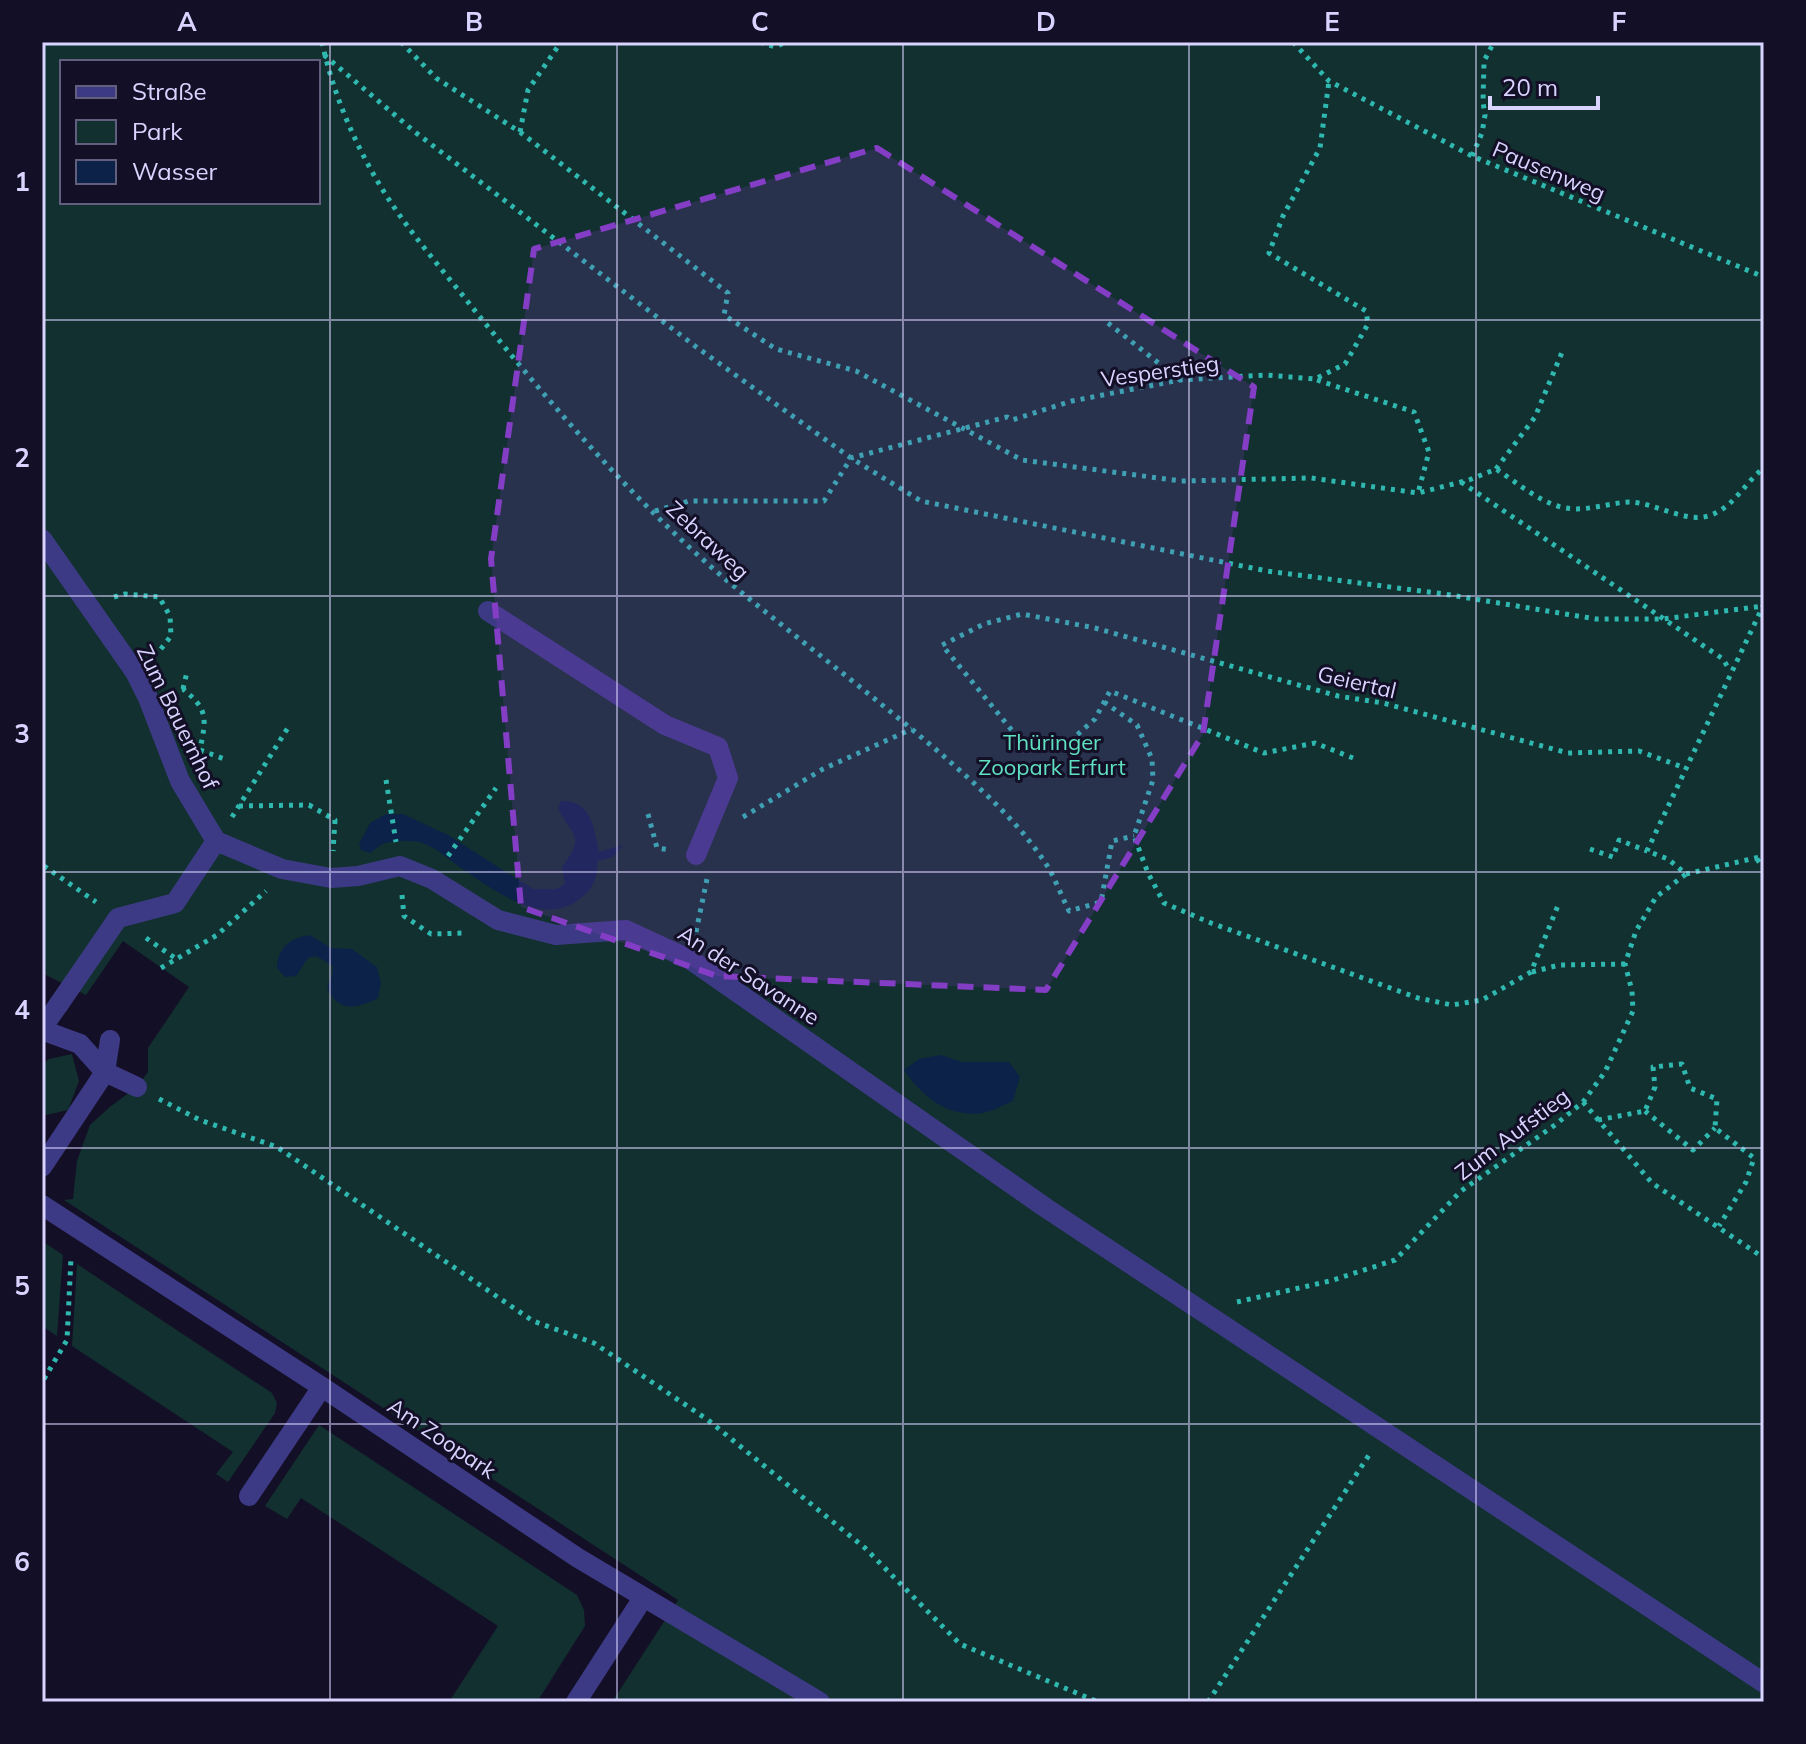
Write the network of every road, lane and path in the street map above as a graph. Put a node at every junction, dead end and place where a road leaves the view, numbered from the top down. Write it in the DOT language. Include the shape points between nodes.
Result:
graph roads {
  1 [pos="322,42"];
  2 [pos="401,42"];
  3 [pos="561,42"];
  4 [pos="760,42"];
  5 [pos="786,42"];
  6 [pos="1293,42"];
  7 [pos="1494,42"];
  8 [pos="324,55"];
  9 [pos="1329,81"];
  10 [pos="520,132"];
  11 [pos="1472,156"];
  12 [pos="1764,277"];
  13 [pos="1108,323"];
  14 [pos="1563,350"];
  15 [pos="1315,379"];
  16 [pos="1180,380"];
  17 [pos="964,429"];
  18 [pos="851,458"];
  19 [pos="1764,468"];
  20 [pos="1496,469"];
  21 [pos="1461,482"];
  22 [pos="1418,493"];
  23 [pos="654,511"];
  24 [pos="42,539"];
  25 [pos="89,605"];
  26 [pos="1763,606"];
  27 [pos="488,611"];
  28 [pos="1662,619"];
  29 [pos="135,672"];
  30 [pos="187,672"];
  31 [pos="1731,672"];
  32 [pos="183,689"];
  33 [pos="1104,702"];
  34 [pos="289,726"];
  35 [pos="912,729"];
  36 [pos="200,750"];
  37 [pos="1353,758"];
  38 [pos="227,760"];
  39 [pos="1685,768"];
  40 [pos="386,780"];
  41 [pos="496,788"];
  42 [pos="239,806"];
  43 [pos="735,821"];
  44 [pos="1134,836"];
  45 [pos="216,841"];
  46 [pos="1590,849"];
  47 [pos="1647,851"];
  48 [pos="696,855"];
  49 [pos="1761,857"];
  50 [pos="400,866"];
  51 [pos="282,869"];
  52 [pos="1764,869"];
  53 [pos="708,873"];
  54 [pos="1686,874"];
  55 [pos="331,878"];
  56 [pos="432,879"];
  57 [pos="1559,903"];
  58 [pos="691,960"];
  59 [pos="1625,964"];
  60 [pos="161,968"];
  61 [pos="1531,972"];
  62 [pos="42,1029"];
  63 [pos="110,1040"];
  64 [pos="105,1072"];
  65 [pos="137,1087"];
  66 [pos="1583,1102"];
  67 [pos="1645,1111"];
  68 [pos="1598,1120"];
  69 [pos="1715,1128"];
  70 [pos="42,1167"];
  71 [pos="42,1205"];
  72 [pos="1719,1226"];
  73 [pos="72,1253"];
  74 [pos="1764,1258"];
  75 [pos="1201,1310"];
  76 [pos="44,1379"];
  77 [pos="322,1387"];
  78 [pos="1385,1431"];
  79 [pos="249,1496"];
  80 [pos="643,1598"];
  81 [pos="1764,1683"];
  82 [pos="576,1702"];
  83 [pos="820,1702"];
  84 [pos="1098,1702"];
  85 [pos="1208,1702"];
  1 -- 8 [label="path, Zebraweg"];
  2 -- 10 [label="path" via="436,78"];
  3 -- 10 [label="path" via="528,90"];
  4 -- 5 [label="path" via="775,47"];
  6 -- 9 [label="path, Pausenweg"];
  7 -- 11 [label="path" via="1484,61 1485,115"];
  8 -- 18 [label="path" via="497,195"];
  8 -- 23 [label="path, Zebraweg" via="378,182 430,255 580,435"];
  9 -- 11 [label="path, Pausenweg"];
  9 -- 15 [label="path" via="1320,148 1269,253 1366,311 1368,324 1345,364"];
  10 -- 17 [label="path" via="728,293 724,315 776,349 856,371"];
  11 -- 12 [label="path, Pausenweg"];
  13 -- 16 [label="path"];
  14 -- 20 [label="path" via="1535,417"];
  15 -- 16 [label="path, Vesperstieg" via="1266,375"];
  15 -- 22 [label="path, Vesperstieg" via="1414,412 1429,452"];
  16 -- 17 [label="path, Vesperstieg"];
  17 -- 18 [label="path, Vesperstieg"];
  17 -- 22 [label="path" via="1022,460 1181,481 1311,478"];
  18 -- 23 [label="path" via="824,501 689,501"];
  18 -- 28 [label="path" via="921,501 1267,571 1596,619"];
  19 -- 20 [label="path" via="1731,504 1706,517 1631,502 1561,507"];
  20 -- 21 [label="path"];
  21 -- 22 [label="path"];
  21 -- 28 [label="path"];
  23 -- 35 [label="path, Zebraweg" via="724,579"];
  24 -- 25 [label="street, Zum Bauernhof"];
  25 -- 29 [label="street, Zum Bauernhof"];
  25 -- 29 [label="path" via="125,594 159,597 170,616 171,636"];
  26 -- 28 [label="path"];
  26 -- 31 [label="path"];
  27 -- 48 [label="street" via="665,725 718,747 728,778"];
  28 -- 31 [label="path" via="1723,659"];
  29 -- 45 [label="street, Zum Bauernhof" via="180,781"];
  30 -- 32 [label="path"];
  31 -- 39 [label="path"];
  33 -- 37 [label="path" via="1110,691 1264,753 1315,743"];
  33 -- 39 [label="path, Geiertal" via="1095,719 1069,742 1042,749 1019,739 942,645 984,624 1022,614 1071,622 1568,753 1639,751"];
  33 -- 44 [label="path" via="1137,725 1152,759 1153,780"];
  34 -- 42 [label="path"];
  35 -- 43 [label="path" via="823,769"];
  35 -- 44 [label="path, Zebraweg" via="1013,822 1048,867 1069,911 1101,902 1112,841"];
  36 -- 38 [label="path"];
  39 -- 47 [label="path"];
  40 -- 50 [label="path"];
  41 -- 56 [label="path"];
  42 -- 45 [label="path"];
  42 -- 55 [label="path" via="309,805 335,820"];
  44 -- 61 [label="path" via="1164,903 1418,998 1452,1005 1482,1000"];
  45 -- 51 [label="street"];
  45 -- 62 [label="street" via="175,903 118,918"];
  46 -- 47 [label="path" via="1613,857 1619,840"];
  47 -- 54 [label="path"];
  49 -- 52 [label="path"];
  49 -- 54 [label="path"];
  50 -- 55 [label="street"];
  50 -- 56 [label="street, An der Savanne"];
  51 -- 55 [label="street"];
  51 -- 60 [label="path" via="265,892 217,935"];
  53 -- 58 [label="path"];
  54 -- 59 [label="path" via="1656,897"];
  56 -- 58 [label="street, An der Savanne" via="498,920 556,935 626,930"];
  57 -- 61 [label="path"];
  58 -- 75 [label="street, An der Savanne"];
  59 -- 61 [label="path" via="1559,965"];
  59 -- 66 [label="path, Zum Aufstieg" via="1633,1011 1605,1072"];
  62 -- 64 [label="street" via="80,1044"];
  63 -- 64 [label="street"];
  64 -- 65 [label="street"];
  64 -- 70 [label="street"];
  65 -- 84 [label="path" via="200,1120 277,1147 533,1321 594,1343 708,1420 865,1548 960,1644"];
  66 -- 68 [label="path"];
  66 -- 75 [label="path, Zum Aufstieg" via="1461,1191 1395,1260 1330,1281"];
  67 -- 68 [label="path"];
  67 -- 69 [label="path" via="1693,1150"];
  67 -- 69 [label="path" via="1655,1087 1653,1067 1682,1064 1690,1088 1717,1099"];
  68 -- 72 [label="path" via="1652,1183"];
  69 -- 72 [label="path" via="1754,1158"];
  71 -- 77 [label="street, Am Zoopark"];
  72 -- 74 [label="path"];
  73 -- 76 [label="path" via="67,1340"];
  75 -- 78 [label="street, An der Savanne"];
  77 -- 79 [label="street"];
  77 -- 80 [label="street, Am Zoopark"];
  78 -- 81 [label="street, An der Savanne"];
  78 -- 85 [label="path"];
  80 -- 82 [label="street"];
  80 -- 83 [label="street, Am Zoopark"];
}
